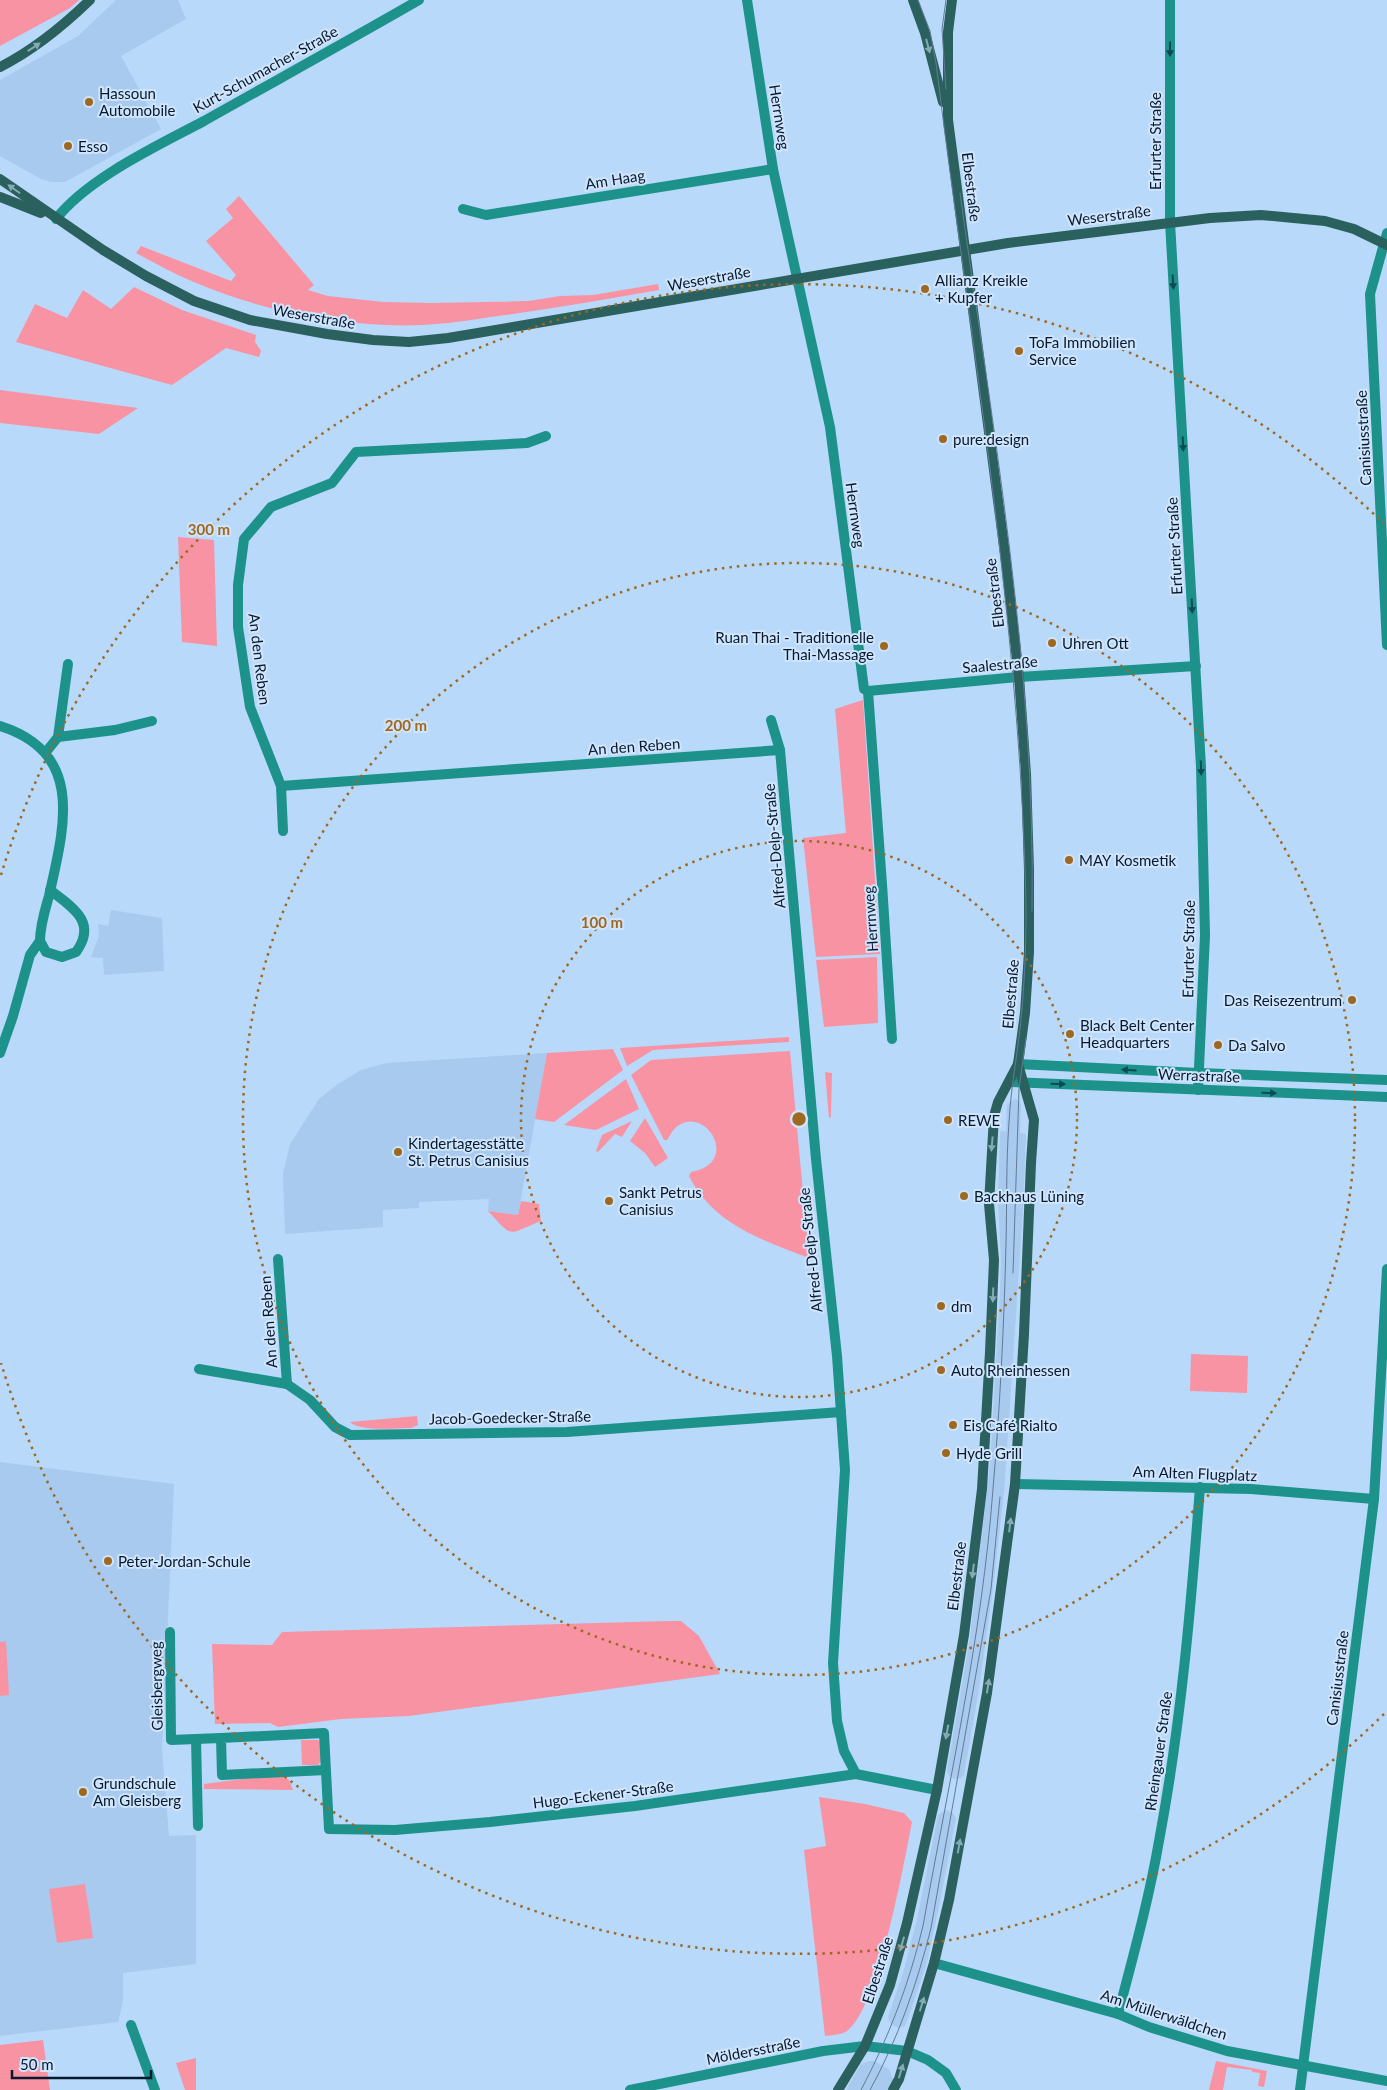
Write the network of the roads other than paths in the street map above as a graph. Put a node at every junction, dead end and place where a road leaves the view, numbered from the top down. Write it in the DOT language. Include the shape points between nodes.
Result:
graph roads {
  1 [pos="90,0"];
  2 [pos="419,0"];
  3 [pos="747,0"];
  4 [pos="913,0"];
  5 [pos="952,0"];
  6 [pos="1170,0"];
  7 [pos="0,67"];
  8 [pos="948,120"];
  9 [pos="773,169"];
  10 [pos="0,179"];
  11 [pos="0,197"];
  12 [pos="463,209"];
  13 [pos="56,219"];
  14 [pos="1170,222"];
  15 [pos="1387,233"];
  16 [pos="1385,244"];
  17 [pos="965,250"];
  18 [pos="797,278"];
  19 [pos="546,436"];
  20 [pos="1387,645"];
  21 [pos="68,664"];
  22 [pos="1196,666"];
  23 [pos="1019,677"];
  24 [pos="868,691"];
  25 [pos="771,720"];
  26 [pos="152,721"];
  27 [pos="0,726"];
  28 [pos="58,737"];
  29 [pos="780,750"];
  30 [pos="46,752"];
  31 [pos="281,786"];
  32 [pos="283,831"];
  33 [pos="50,890"];
  34 [pos="40,940"];
  35 [pos="892,1039"];
  36 [pos="0,1053"];
  37 [pos="1018,1064"];
  38 [pos="1198,1073"];
  39 [pos="1387,1080"];
  40 [pos="1010,1082"];
  41 [pos="1024,1083"];
  42 [pos="1198,1090"];
  43 [pos="1387,1097"];
  44 [pos="278,1259"];
  45 [pos="1387,1269"];
  46 [pos="199,1369"];
  47 [pos="287,1384"];
  48 [pos="841,1412"];
  49 [pos="1015,1484"];
  50 [pos="1200,1487"];
  51 [pos="1374,1498"];
  52 [pos="170,1632"];
  53 [pos="221,1738"];
  54 [pos="196,1739"];
  55 [pos="171,1740"];
  56 [pos="326,1770"];
  57 [pos="856,1774"];
  58 [pos="937,1790"];
  59 [pos="198,1826"];
  60 [pos="934,1963"];
  61 [pos="1118,2014"];
  62 [pos="131,2025"];
  63 [pos="865,2046"];
  64 [pos="907,2051"];
  65 [pos="1304,2067"];
  66 [pos="1387,2081"];
  67 [pos="155,2090"];
  68 [pos="630,2090"];
  69 [pos="838,2090"];
  70 [pos="893,2090"];
  71 [pos="956,2090"];
  72 [pos="1300,2090"];
  7 -- 1 [label="main road, one-way" via="43,41"];
  2 -- 13 [label="street, Kurt-Schumacher-Straße" via="143,154 81,194"];
  3 -- 9 [label="street, Herrnweg"];
  4 -- 8 [label="main road, Elbestraße, one-way"];
  5 -- 8 [label="main road, Elbestraße" via="948,32"];
  6 -- 14 [label="street, Erfurter Straße, one-way"];
  8 -- 17 [label="main road, Elbestraße"];
  9 -- 12 [label="street, Am Haag" via="486,215"];
  9 -- 18 [label="street, Herrnweg"];
  13 -- 10 [label="main road, Weserstraße, one-way"];
  11 -- 13 [label="main road, Weserstraße"];
  13 -- 18 [label="main road, Weserstraße" via="146,276 194,301 250,320 373,340 409,342 448,338"];
  14 -- 16 [label="main road, Weserstraße" via="1262,215 1295,217 1347,227"];
  14 -- 17 [label="main road, Weserstraße"];
  14 -- 22 [label="street, Erfurter Straße, one-way"];
  15 -- 16 [label="street, Canisiusstraße"];
  16 -- 20 [label="street, Canisiusstraße" via="1370,294"];
  17 -- 18 [label="main road, Weserstraße"];
  17 -- 23 [label="main road, Elbestraße"];
  18 -- 24 [label="street, Herrnweg" via="830,427 864,689"];
  19 -- 31 [label="street, An den Reben" via="527,443 356,452 332,483 272,507 244,540 238,586 239,636 250,707"];
  21 -- 28 [label="street"];
  22 -- 23 [label="street, Saalestraße"];
  22 -- 38 [label="street, Erfurter Straße, one-way" via="1205,936"];
  23 -- 24 [label="street, Saalestraße"];
  23 -- 37 [label="main road, Elbestraße" via="1029,870 1029,952 1026,1014"];
  24 -- 35 [label="street, Herrnweg"];
  25 -- 29 [label="street, Alfred-Delp-Straße"];
  26 -- 28 [label="street" via="116,730"];
  27 -- 30 [label="street" via="26,737"];
  28 -- 30 [label="street"];
  29 -- 31 [label="street, An den Reben"];
  29 -- 48 [label="street, Alfred-Delp-Straße"];
  30 -- 33 [label="street" via="61,785 64,802 63,826"];
  31 -- 32 [label="street, An den Reben"];
  33 -- 34 [label="street"];
  33 -- 34 [label="street" via="79,915 85,930 84,938 76,952 62,957 46,952"];
  34 -- 36 [label="street" via="30,955"];
  38 -- 37 [label="street, Werrastraße, one-way"];
  37 -- 40 [label="main road, Elbestraße"];
  37 -- 41 [label="main road, Elbestraße"];
  38 -- 39 [label="street, Werrastraße"];
  38 -- 42 [label="street, Erfurter Straße"];
  40 -- 41 [label="street, Werrastraße"];
  40 -- 58 [label="main road, Elbestraße, one-way" via="994,1116 990,1162 994,1260 982,1489 965,1626"];
  41 -- 42 [label="street, Werrastraße, one-way"];
  41 -- 49 [label="main road, Elbestraße" via="1034,1120"];
  42 -- 43 [label="street, Werrastraße, one-way"];
  44 -- 47 [label="street, An den Reben"];
  45 -- 51 [label="street, Canisiusstraße"];
  46 -- 47 [label="street, Jacob-Goedecker-Straße"];
  47 -- 48 [label="street, Jacob-Goedecker-Straße" via="310,1400 335,1427 350,1435 567,1432"];
  48 -- 57 [label="street, Alfred-Delp-Straße" via="844,1470 833,1663 837,1721 844,1751"];
  49 -- 50 [label="street, Am Alten Flugplatz"];
  60 -- 49 [label="main road, Elbestraße, one-way" via="949,1900 987,1693"];
  50 -- 51 [label="street, Am Alten Flugplatz"];
  50 -- 61 [label="street, Rheingauer Straße" via="1173,1760 1145,1909"];
  51 -- 65 [label="street, Canisiusstraße"];
  52 -- 55 [label="street, Gleisbergweg"];
  53 -- 54 [label="street, Hugo-Eckener-Straße"];
  53 -- 56 [label="street, Hugo-Eckener-Straße" via="324,1733"];
  53 -- 56 [label="street" via="222,1775"];
  54 -- 55 [label="street, Hugo-Eckener-Straße"];
  54 -- 59 [label="street"];
  56 -- 57 [label="street, Hugo-Eckener-Straße" via="329,1829 395,1830 635,1806"];
  57 -- 58 [label="street, Hugo-Eckener-Straße"];
  58 -- 63 [label="main road, Elbestraße, one-way" via="908,1923 893,1976"];
  60 -- 61 [label="street, Am Müllerwäldchen"];
  64 -- 60 [label="main road, Elbestraße, one-way"];
  61 -- 65 [label="street, Am Müllerwäldchen" via="1226,2051"];
  62 -- 67 [label="street"];
  63 -- 64 [label="street, Möldersstraße"];
  63 -- 68 [label="street, Möldersstraße" via="823,2051"];
  63 -- 69 [label="main road, Elbestraße"];
  70 -- 64 [label="main road, Elbestraße, one-way"];
  64 -- 71 [label="street, Möldersstraße" via="939,2067"];
  65 -- 66 [label="street, Am Müllerwäldchen"];
  65 -- 72 [label="street, Canisiusstraße"];
}
